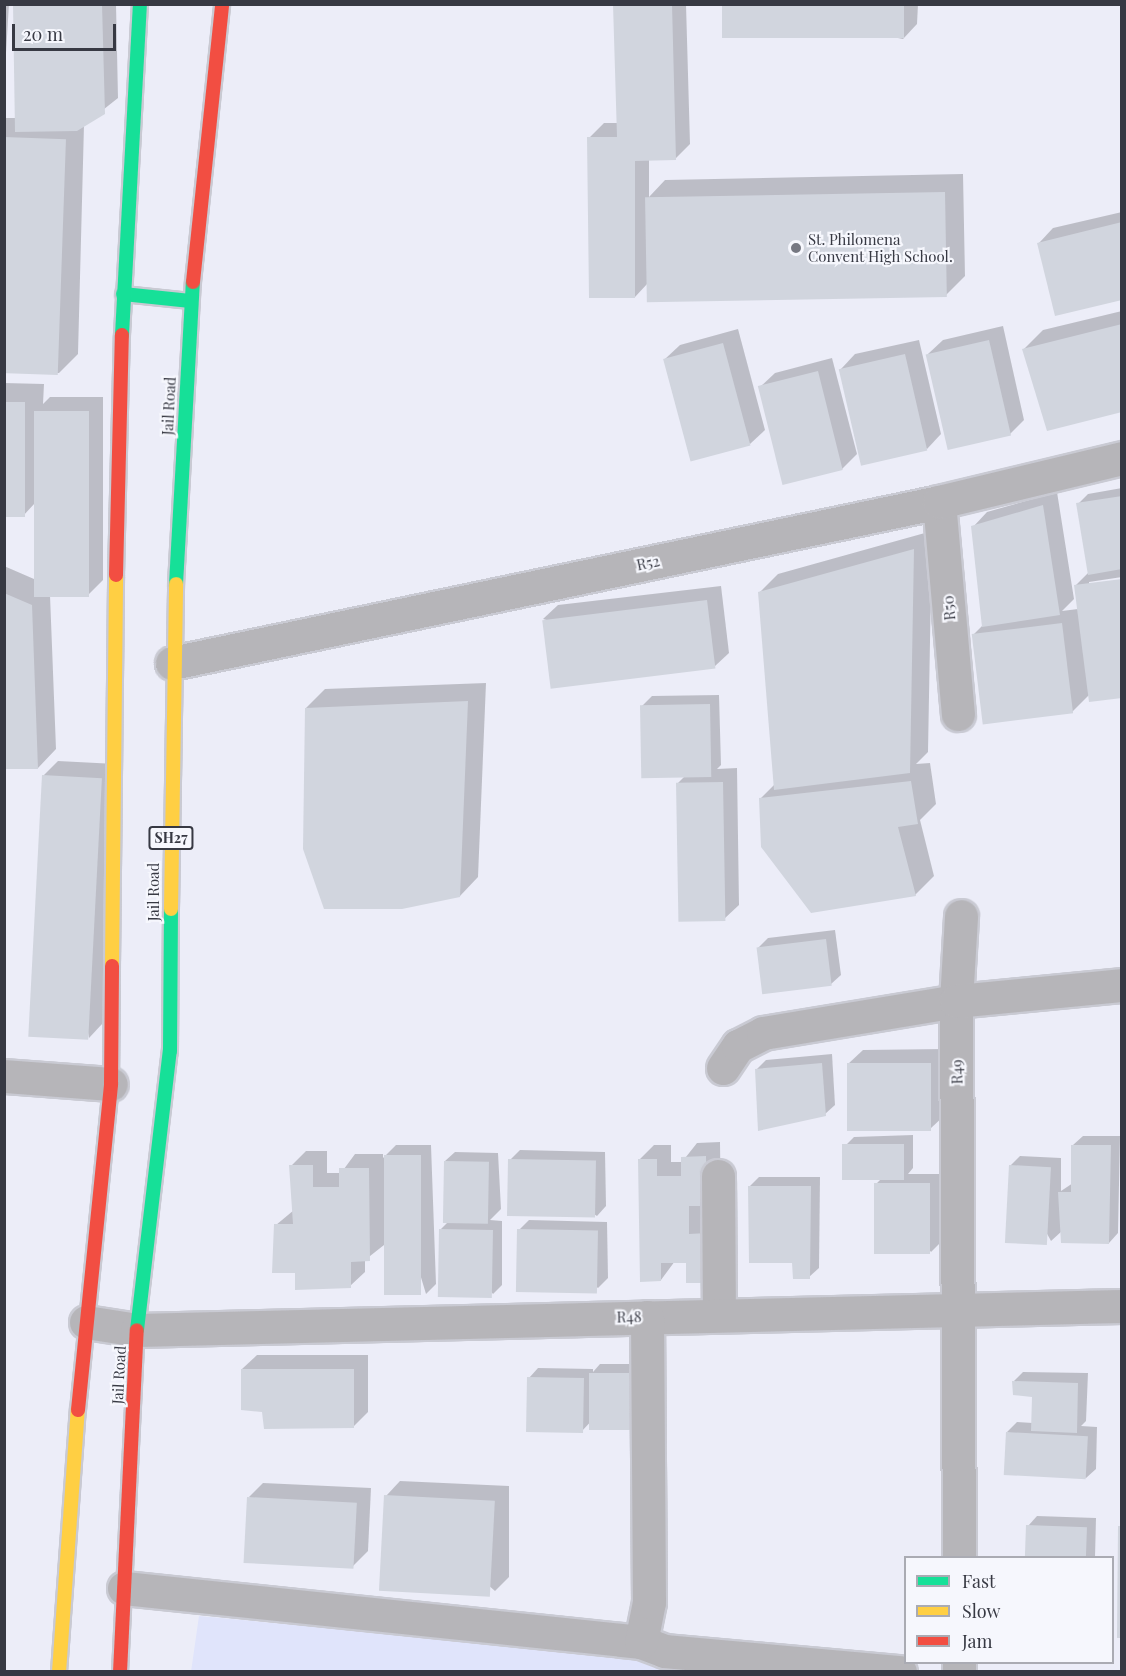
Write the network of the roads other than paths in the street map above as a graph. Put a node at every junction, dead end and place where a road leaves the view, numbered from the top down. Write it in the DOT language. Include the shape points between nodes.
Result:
graph roads {
  1 [pos="140,4"];
  2 [pos="222,4"];
  3 [pos="123,294"];
  4 [pos="191,301"];
  5 [pos="1122,458"];
  6 [pos="939,502"];
  7 [pos="172,663"];
  8 [pos="958,714"];
  9 [pos="961,916"];
  10 [pos="1122,985"];
  11 [pos="956,1001"];
  12 [pos="723,1068"];
  13 [pos="4,1076"];
  14 [pos="111,1084"];
  15 [pos="718,1176"];
  16 [pos="1122,1306"];
  17 [pos="959,1310"];
  18 [pos="719,1315"];
  19 [pos="647,1317"];
  20 [pos="86,1322"];
  21 [pos="137,1330"];
  22 [pos="959,1556"];
  23 [pos="124,1588"];
  24 [pos="641,1642"];
  25 [pos="59,1671"];
  26 [pos="120,1671"];
  27 [pos="900,1671"];
  1 -- 3 [label="main road"];
  2 -- 4 [label="main road, Jail Road / SH27"];
  3 -- 4 [label="main road"];
  3 -- 14 [label="main road" via="117,418"];
  4 -- 7 [label="main road, Jail Road / SH27"];
  5 -- 6 [label="street, R52"];
  6 -- 7 [label="street, R52"];
  6 -- 8 [label="street, R50"];
  7 -- 21 [label="main road, Jail Road / SH27" via="170,1051"];
  9 -- 11 [label="street, R49"];
  10 -- 11 [label="street"];
  11 -- 12 [label="street" via="763,1033 738,1046"];
  11 -- 17 [label="street, R49"];
  13 -- 14 [label="street"];
  14 -- 20 [label="main road"];
  15 -- 18 [label="street"];
  16 -- 17 [label="street, R48"];
  17 -- 18 [label="street, R48"];
  17 -- 22 [label="street, R49"];
  18 -- 19 [label="street, R48"];
  19 -- 21 [label="street, R48"];
  19 -- 24 [label="street" via="650,1602"];
  20 -- 21 [label="street, R48"];
  20 -- 25 [label="main road"];
  21 -- 23 [label="main road, Jail Road / SH27"];
  23 -- 24 [label="street"];
  23 -- 26 [label="main road, Jail Road / SH27"];
  24 -- 27 [label="street" via="664,1651"];
}
